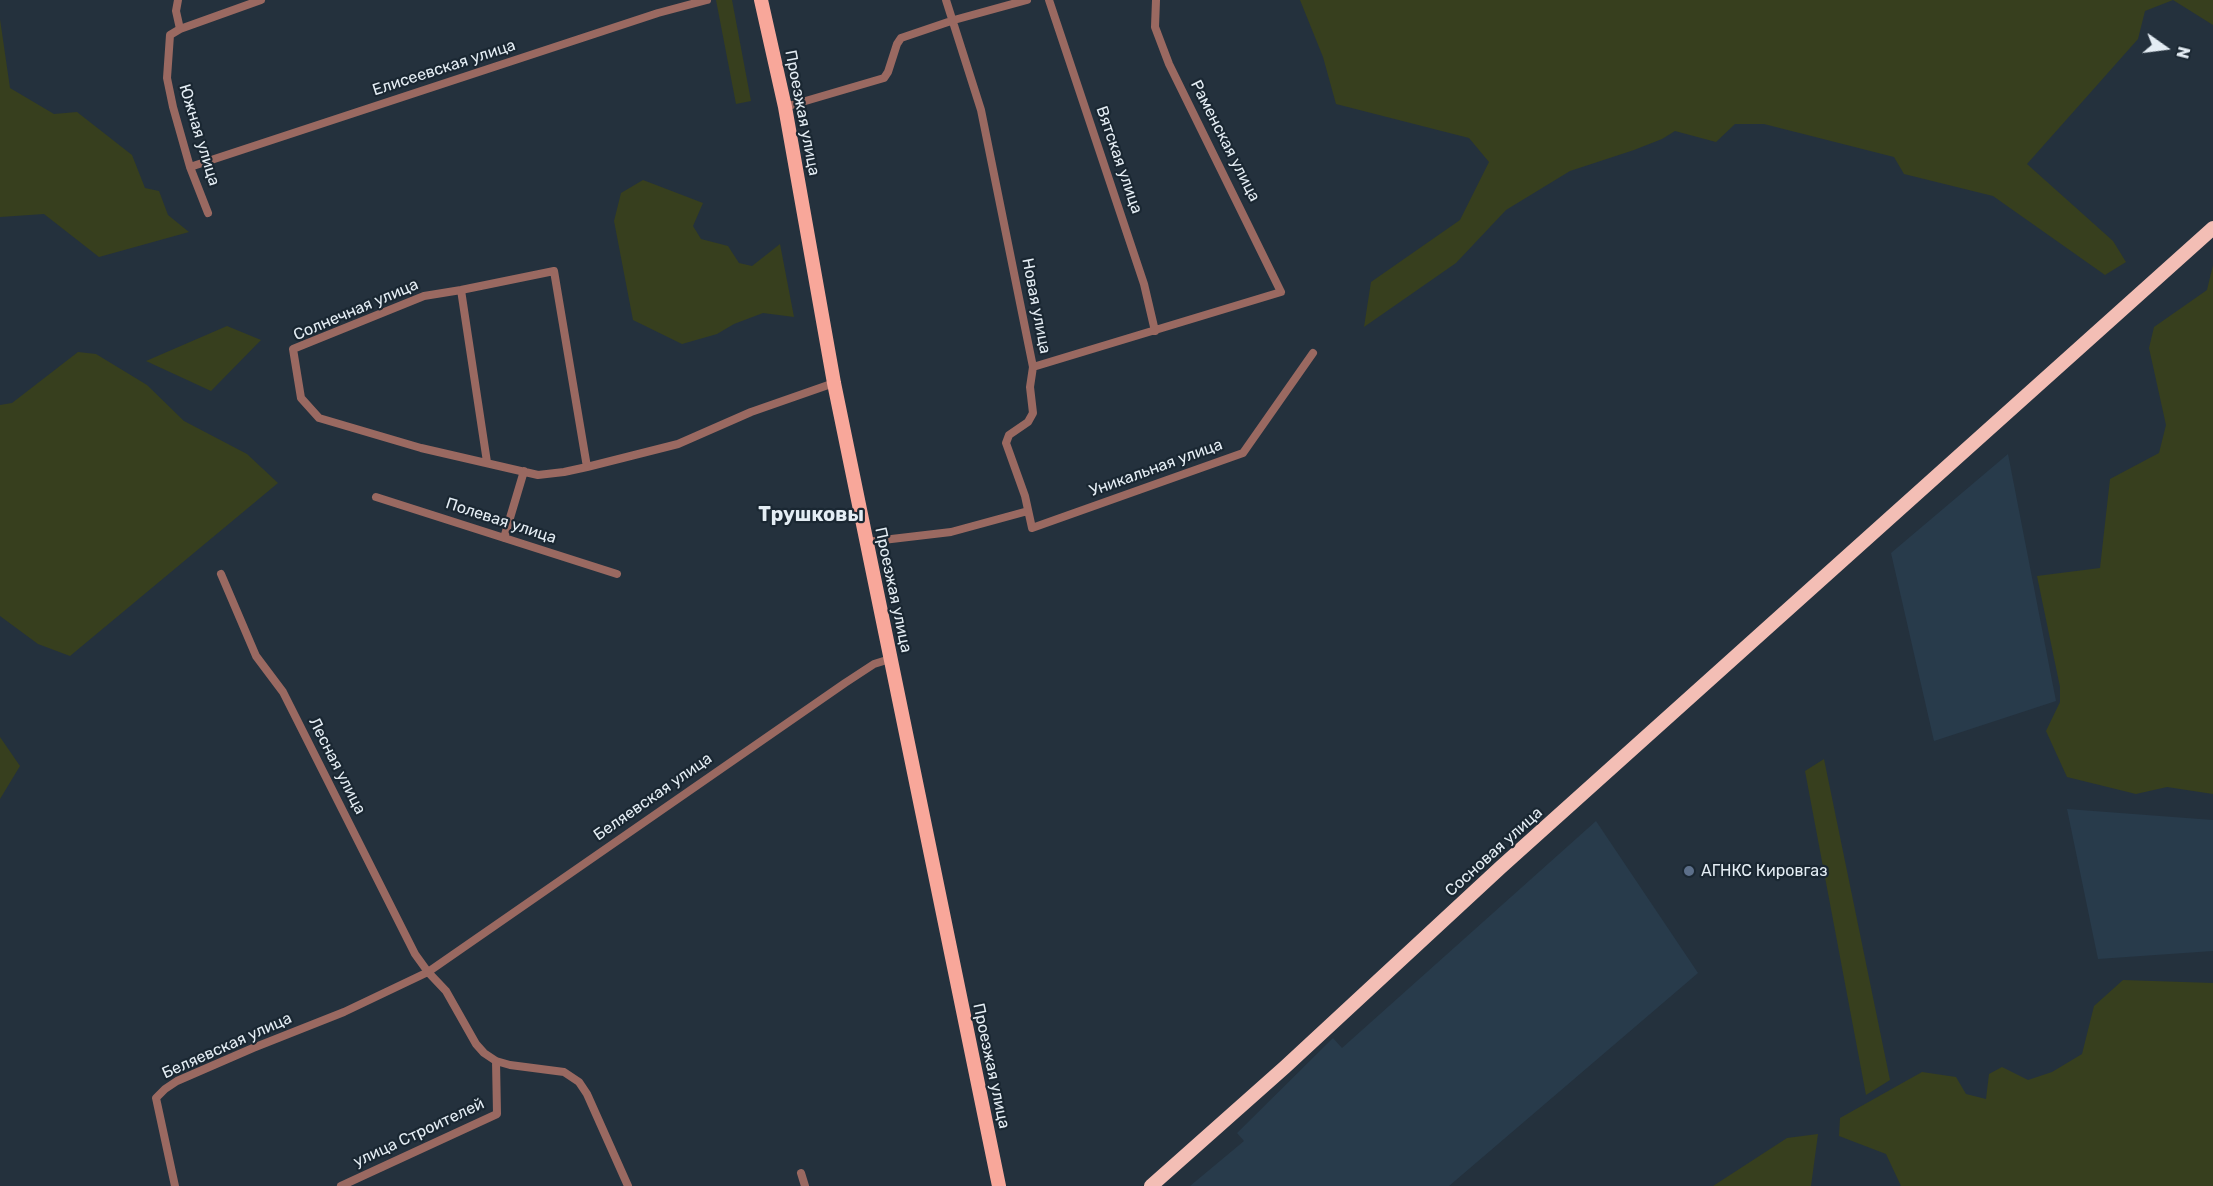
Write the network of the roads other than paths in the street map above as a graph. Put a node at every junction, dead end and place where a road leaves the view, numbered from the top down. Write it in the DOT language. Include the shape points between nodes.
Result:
graph roads {
  1 [pos="178,0"];
  2 [pos="261,0"];
  3 [pos="707,0"];
  4 [pos="761,0"];
  5 [pos="946,0"];
  6 [pos="1027,0"];
  7 [pos="1049,0"];
  8 [pos="1156,0"];
  9 [pos="954,20"];
  10 [pos="180,29"];
  11 [pos="785,106"];
  12 [pos="190,166"];
  13 [pos="208,213"];
  14 [pos="2213,228"];
  15 [pos="460,290"];
  16 [pos="1281,292"];
  17 [pos="1155,331"];
  18 [pos="1313,353"];
  19 [pos="1033,367"];
  20 [pos="834,383"];
  21 [pos="487,462"];
  22 [pos="587,467"];
  23 [pos="524,471"];
  24 [pos="376,497"];
  25 [pos="1028,511"];
  26 [pos="504,538"];
  27 [pos="866,542"];
  28 [pos="220,573"];
  29 [pos="617,574"];
  30 [pos="890,659"];
  31 [pos="432,970"];
  32 [pos="496,1061"];
  33 [pos="801,1173"];
  34 [pos="176,1186"];
  35 [pos="340,1186"];
  36 [pos="628,1186"];
  37 [pos="805,1186"];
  38 [pos="999,1186"];
  39 [pos="1151,1186"];
  1 -- 10 [label="street, Южная улица"];
  2 -- 10 [label="street"];
  3 -- 12 [label="street, Елисеевская улица"];
  4 -- 11 [label="main road, Проезжая улица"];
  5 -- 9 [label="street, Новая улица"];
  6 -- 9 [label="street"];
  7 -- 17 [label="street, Вятская улица" via="1144,284"];
  8 -- 16 [label="street, Раменская улица" via="1155,27 1169,64"];
  9 -- 11 [label="street" via="901,38 884,78"];
  9 -- 19 [label="street, Новая улица" via="981,110"];
  10 -- 12 [label="street, Южная улица" via="170,35 167,78"];
  11 -- 20 [label="main road, Проезжая улица"];
  12 -- 13 [label="street, Южная улица"];
  14 -- 39 [label="highway, Сосновая улица"];
  15 -- 21 [label="street"];
  15 -- 21 [label="street, Солнечная улица" via="424,296 293,349 301,398 319,418 421,448"];
  15 -- 22 [label="street, Солнечная улица" via="554,271"];
  16 -- 17 [label="street, Новая улица"];
  17 -- 19 [label="street, Новая улица"];
  18 -- 25 [label="street, Уникальная улица" via="1243,453 1032,528"];
  19 -- 25 [label="street" via="1030,387 1034,413 1009,435 1006,443"];
  20 -- 22 [label="street, Солнечная улица" via="751,412 678,444"];
  20 -- 27 [label="main road, Проезжая улица"];
  21 -- 23 [label="street, Солнечная улица"];
  22 -- 23 [label="street, Солнечная улица" via="538,475"];
  23 -- 26 [label="street"];
  24 -- 26 [label="street, Полевая улица"];
  25 -- 27 [label="street" via="951,532"];
  26 -- 29 [label="street, Полевая улица"];
  27 -- 30 [label="main road, Проезжая улица"];
  28 -- 31 [label="street, Лесная улица" via="256,656 283,692 415,954"];
  30 -- 31 [label="street, Беляевская улица" via="874,664 826,695"];
  30 -- 38 [label="main road, Проезжая улица"];
  31 -- 32 [label="street, Лесная улица" via="476,1044"];
  31 -- 34 [label="street, Беляевская улица" via="165,1089 156,1098"];
  32 -- 35 [label="street, улица Строителей" via="497,1114"];
  32 -- 36 [label="street" via="572,1075 587,1094"];
  33 -- 37 [label="street"];
}
